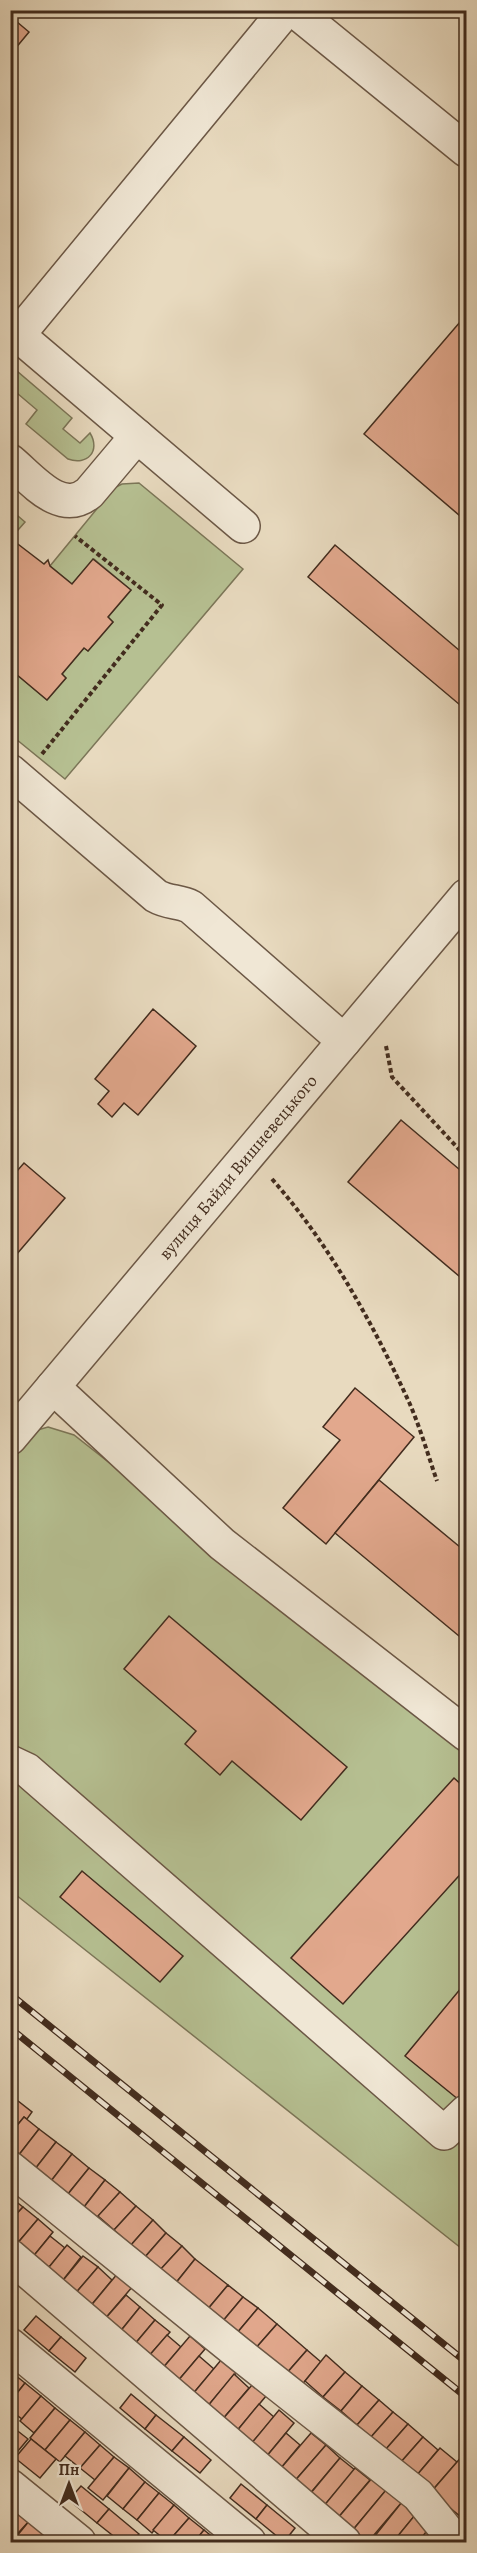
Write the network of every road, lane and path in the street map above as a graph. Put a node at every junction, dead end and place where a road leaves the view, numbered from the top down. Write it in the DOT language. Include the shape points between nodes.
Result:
graph roads {
  1 [pos="286,10"];
  2 [pos="294,10"];
  3 [pos="466,149"];
  4 [pos="14,336"];
  5 [pos="137,436"];
  6 [pos="10,461"];
  7 [pos="243,526"];
  8 [pos="75,536"];
  9 [pos="16,776"];
  10 [pos="466,896"];
  11 [pos="378,1001"];
  12 [pos="344,1041"];
  13 [pos="250,1154"];
  14 [pos="466,1156"];
  15 [pos="53,1387"];
  16 [pos="10,1438"];
  17 [pos="436,1481"];
  18 [pos="466,1734"];
  19 [pos="10,1762"];
  20 [pos="466,2112"];
  21 [pos="10,2168"];
  22 [pos="10,2256"];
  23 [pos="10,2345"];
  24 [pos="10,2486"];
  25 [pos="79,2542"];
  26 [pos="249,2542"];
  27 [pos="344,2542"];
  28 [pos="456,2542"];
  1 -- 4 [label="street"];
  2 -- 3 [label="street"];
  4 -- 5 [label="street"];
  5 -- 6 [label="street" via="89,492 71,502 51,495"];
  5 -- 7 [label="street"];
  8 -- 9 [label="path" via="162,605"];
  9 -- 12 [label="street" via="156,896 191,907"];
  10 -- 11 [label="street, вулиця Байди Вишневецького"];
  11 -- 12 [label="street, вулиця Байди Вишневецького"];
  11 -- 14 [label="path" via="392,1077"];
  12 -- 13 [label="street, вулиця Байди Вишневецького"];
  13 -- 15 [label="street, вулиця Байди Вишневецького"];
  13 -- 17 [label="path" via="298,1209 347,1280 410,1404"];
  15 -- 16 [label="street, вулиця Байди Вишневецького"];
  15 -- 18 [label="street" via="222,1544"];
  19 -- 20 [label="street" via="27,1770 444,2133"];
  21 -- 28 [label="street" via="418,2495"];
  22 -- 27 [label="street"];
  23 -- 26 [label="street"];
  24 -- 25 [label="street"];
}
